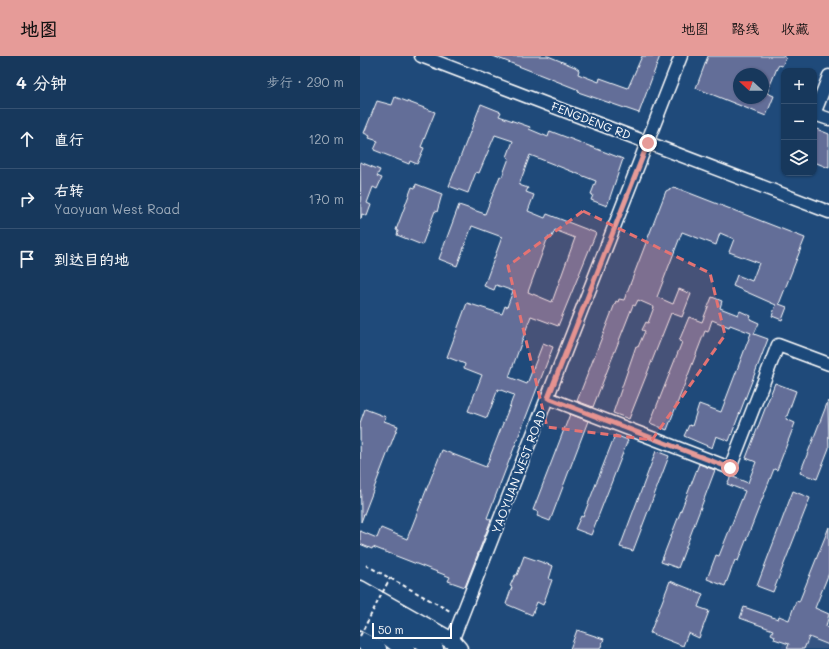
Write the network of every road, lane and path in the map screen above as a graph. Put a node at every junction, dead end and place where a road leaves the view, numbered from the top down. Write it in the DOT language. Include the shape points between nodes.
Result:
graph roads {
  1 [pos="421,56"];
  2 [pos="681,56"];
  3 [pos="829,76"];
  4 [pos="817,106"];
  5 [pos="817,115"];
  6 [pos="829,119"];
  7 [pos="648,143"];
  8 [pos="829,212"];
  9 [pos="829,364"];
  10 [pos="548,398"];
  11 [pos="366,565"];
  12 [pos="390,578"];
  13 [pos="360,589"];
  14 [pos="360,604"];
  15 [pos="450,610"];
  16 [pos="360,620"];
  17 [pos="386,635"];
  18 [pos="360,636"];
  19 [pos="360,640"];
  20 [pos="456,645"];
  21 [pos="405,649"];
  22 [pos="434,649"];
  1 -- 7 [label="street, FENGDENG RD"];
  2 -- 7 [label="street, YAOYUAN WEST ROAD"];
  3 -- 4 [label="street"];
  5 -- 6 [label="street"];
  7 -- 8 [label="street, FENGDENG RD"];
  7 -- 10 [label="street, YAOYUAN WEST ROAD"];
  9 -- 10 [label="street" via="778,345 730,468"];
  10 -- 20 [label="street, YAOYUAN WEST ROAD"];
  11 -- 12 [label="path"];
  12 -- 15 [label="path"];
  12 -- 18 [label="path, bridge"];
  13 -- 20 [label="main road"];
  14 -- 17 [label="highway"];
  16 -- 17 [label="highway"];
  17 -- 19 [label="main road"];
  17 -- 21 [label="highway"];
  17 -- 22 [label="highway"];
}
